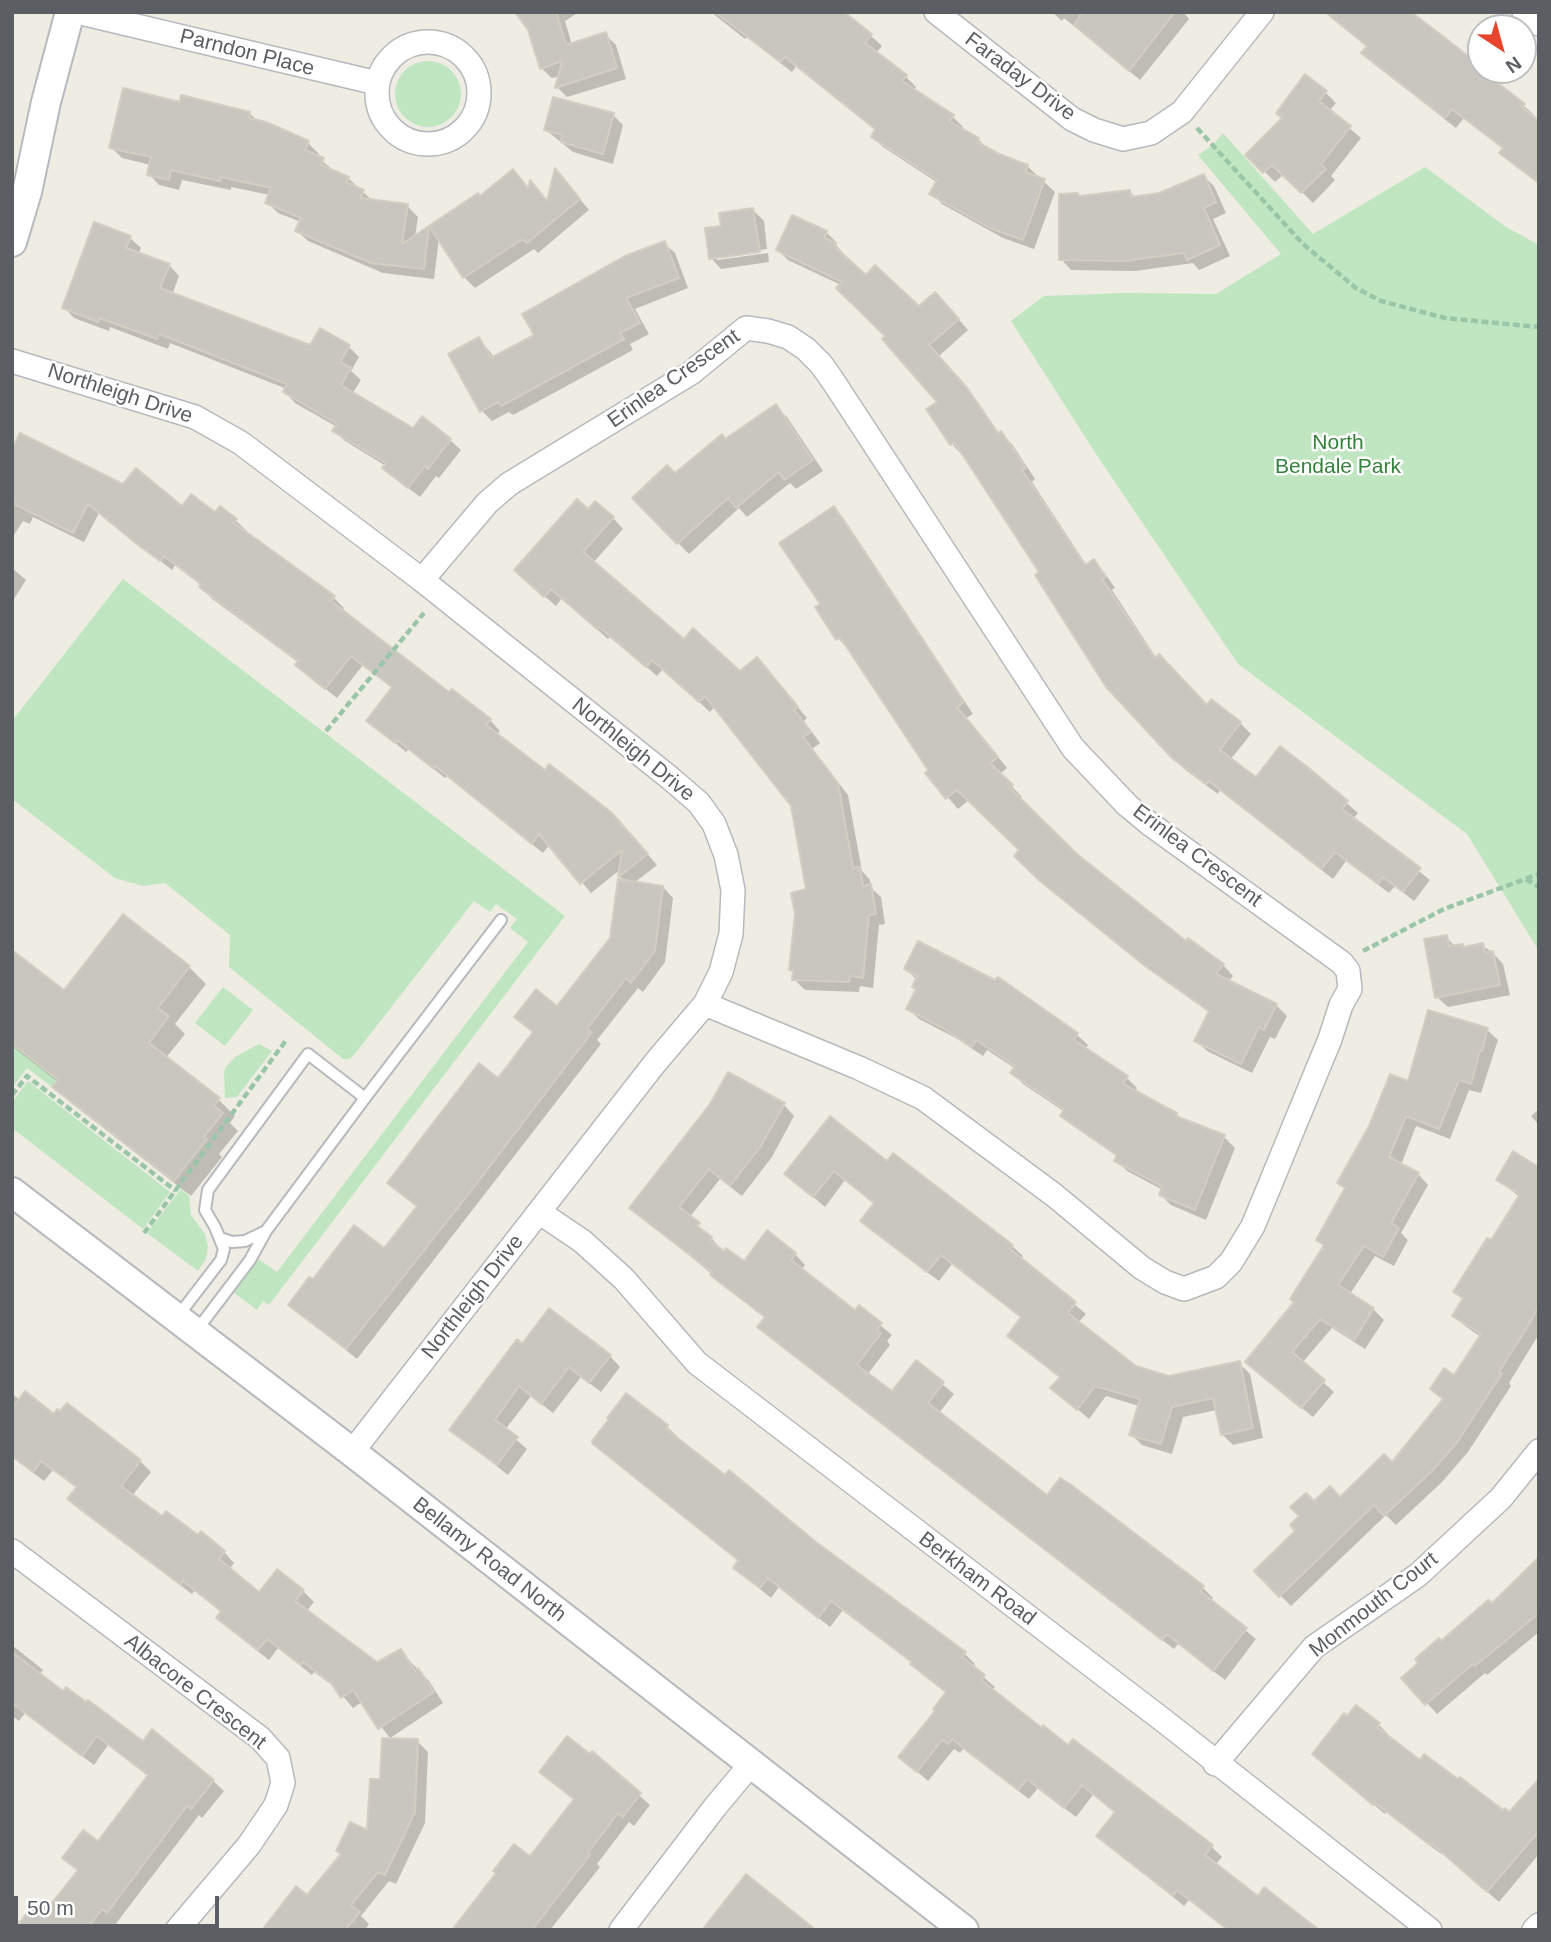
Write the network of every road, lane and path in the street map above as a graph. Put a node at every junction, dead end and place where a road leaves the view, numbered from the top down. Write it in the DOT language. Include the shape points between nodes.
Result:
graph roads {
  1 [pos="70,12"];
  2 [pos="77,12"];
  3 [pos="936,12"];
  4 [pos="1262,12"];
  5 [pos="1524,12"];
  6 [pos="1539,24"];
  7 [pos="377,83"];
  8 [pos="1182,113"];
  9 [pos="12,243"];
  10 [pos="1539,327"];
  11 [pos="12,361"];
  12 [pos="430,588"];
  13 [pos="326,731"];
  14 [pos="1539,874"];
  15 [pos="1526,879"];
  16 [pos="1539,887"];
  17 [pos="501,920"];
  18 [pos="1342,963"];
  19 [pos="705,1004"];
  20 [pos="287,1039"];
  21 [pos="12,1095"];
  22 [pos="365,1098"];
  23 [pos="176,1191"];
  24 [pos="12,1192"];
  25 [pos="540,1212"];
  26 [pos="266,1231"];
  27 [pos="144,1233"];
  28 [pos="220,1238"];
  29 [pos="186,1325"];
  30 [pos="1539,1451"];
  31 [pos="352,1452"];
  32 [pos="12,1551"];
  33 [pos="751,1764"];
  34 [pos="1215,1764"];
  35 [pos="1539,1925"];
  36 [pos="177,1930"];
  37 [pos="621,1930"];
  38 [pos="964,1930"];
  39 [pos="1430,1930"];
  40 [pos="1534,1930"];
  1 -- 9 [label="street"];
  2 -- 7 [label="street, Parndon Place"];
  3 -- 8 [label="street, Faraday Drive" via="1072,119 1094,130 1123,139 1152,133"];
  4 -- 8 [label="street, Faraday Drive"];
  5 -- 6 [label="street"];
  7 -- 7 [label="street" via="376,100 391,130 422,144 447,140 468,125 480,94 469,61 442,43 425,41 394,54"];
  8 -- 10 [label="path" via="1303,244 1356,288 1381,301 1445,318"];
  11 -- 12 [label="street, Northleigh Drive" via="195,417 241,443"];
  12 -- 13 [label="path"];
  12 -- 18 [label="street, Erinlea Crescent" via="486,503 509,484 680,379 746,328 788,338 806,349 827,372 1073,748 1127,805"];
  12 -- 19 [label="street, Northleigh Drive" via="670,778 699,803 714,824 733,890 731,934 721,972"];
  14 -- 15 [label="path"];
  15 -- 16 [label="path"];
  15 -- 18 [label="path" via="1444,909"];
  17 -- 22 [label="lane"];
  18 -- 19 [label="street" via="1350,989 1253,1226 1216,1277 1184,1289 1142,1268 1054,1195 923,1098"];
  19 -- 25 [label="street, Northleigh Drive"];
  20 -- 23 [label="path"];
  21 -- 23 [label="path" via="27,1076"];
  22 -- 26 [label="lane"];
  22 -- 28 [label="lane" via="308,1054 208,1190 205,1210"];
  23 -- 27 [label="path"];
  24 -- 29 [label="street, Bellamy Road North"];
  25 -- 31 [label="street, Northleigh Drive"];
  25 -- 34 [label="street, Berkham Road" via="582,1241 624,1279 697,1363"];
  26 -- 28 [label="lane" via="245,1241"];
  26 -- 29 [label="lane" via="250,1260"];
  28 -- 29 [label="lane" via="221,1260"];
  29 -- 31 [label="street, Bellamy Road North"];
  30 -- 34 [label="street, Monmouth Court" via="1501,1498 1418,1575 1314,1647"];
  31 -- 33 [label="street, Bellamy Road North"];
  32 -- 36 [label="street, Albacore Crescent" via="260,1738 278,1758 283,1783 276,1805 249,1845"];
  33 -- 37 [label="street"];
  33 -- 38 [label="street, Bellamy Road North"];
  34 -- 39 [label="street, Berkham Road"];
  35 -- 40 [label="street"];
}
